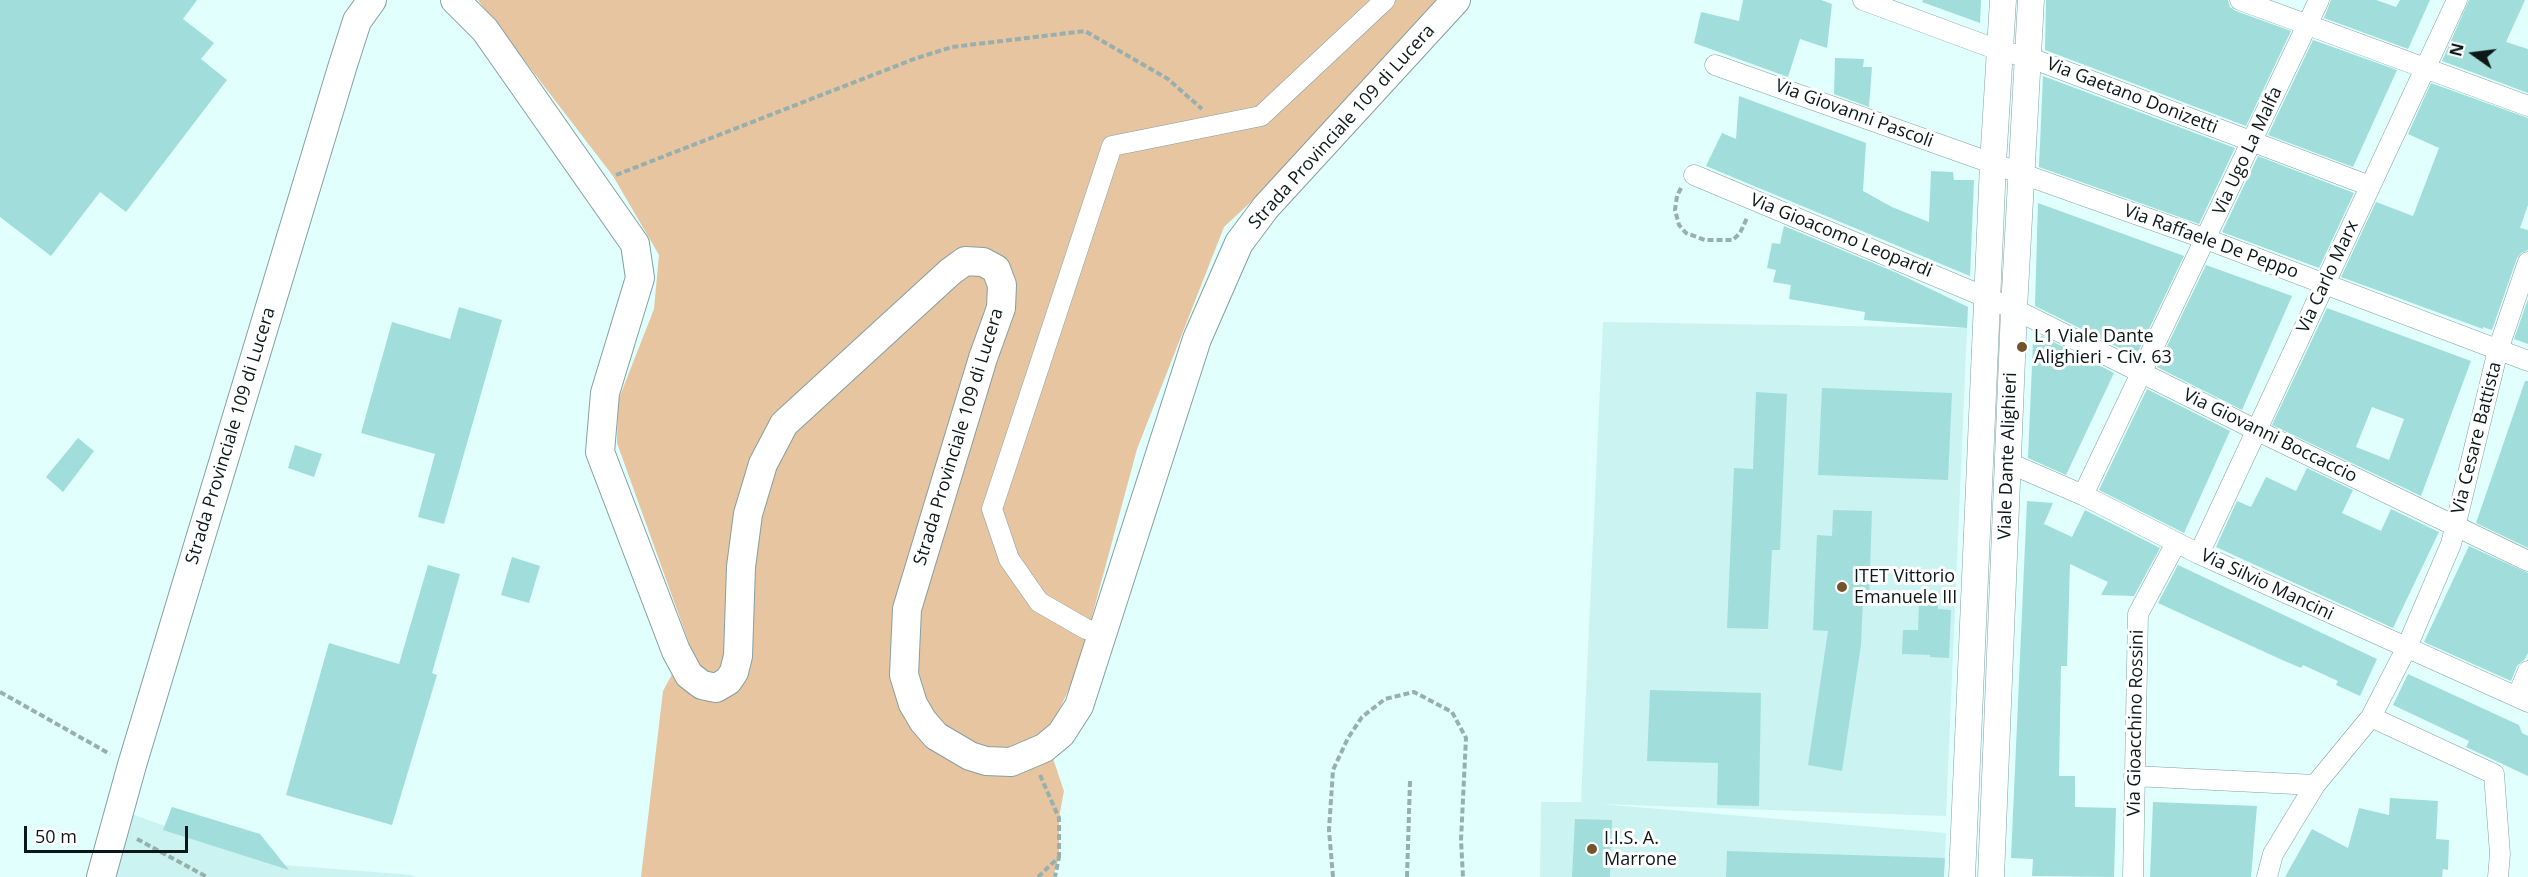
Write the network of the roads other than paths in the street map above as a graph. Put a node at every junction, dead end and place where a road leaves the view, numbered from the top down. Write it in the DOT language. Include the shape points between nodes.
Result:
graph roads {
  1 [pos="372,0"];
  2 [pos="455,0"];
  3 [pos="1385,0"];
  4 [pos="1456,0"];
  5 [pos="1863,0"];
  6 [pos="2003,0"];
  7 [pos="2031,0"];
  8 [pos="2240,0"];
  9 [pos="2319,0"];
  10 [pos="2457,0"];
  11 [pos="2308,25"];
  12 [pos="2001,51"];
  13 [pos="2028,57"];
  14 [pos="1715,65"];
  15 [pos="2425,67"];
  16 [pos="2528,106"];
  17 [pos="2252,142"];
  18 [pos="1993,164"];
  19 [pos="2022,174"];
  20 [pos="1694,175"];
  21 [pos="2370,186"];
  22 [pos="2206,240"];
  23 [pos="2528,262"];
  24 [pos="2326,284"];
  25 [pos="1988,297"];
  26 [pos="2014,309"];
  27 [pos="2498,350"];
  28 [pos="2528,361"];
  29 [pos="2141,374"];
  30 [pos="2258,431"];
  31 [pos="2008,463"];
  32 [pos="2083,495"];
  33 [pos="2456,526"];
  34 [pos="2176,543"];
  35 [pos="2199,554"];
  36 [pos="2528,561"];
  37 [pos="1103,634"];
  38 [pos="2406,649"];
  39 [pos="2528,671"];
  40 [pos="2523,700"];
  41 [pos="2371,717"];
  42 [pos="2134,776"];
  43 [pos="2315,785"];
  44 [pos="101,877"];
  45 [pos="1962,877"];
  46 [pos="1991,877"];
  47 [pos="2133,877"];
  48 [pos="2268,877"];
  49 [pos="2498,877"];
  1 -- 44 [label="main road, Strada Provinciale 109 di Lucera" via="357,21 342,68"];
  2 -- 37 [label="main road, Strada Provinciale 109 di Lucera" via="485,30 635,244 640,278 605,393 600,452 676,651 689,675 702,685 716,688 734,672 748,514 763,464 784,424 965,261 983,262 996,269 1002,285 1001,308 907,609 904,675 913,704 936,736 969,756 1011,762 1031,755 1061,734 1079,706"];
  3 -- 37 [label="street" via="1261,116 1112,146 992,509 1009,559 1039,602 1086,629"];
  4 -- 37 [label="main road, Strada Provinciale 109 di Lucera" via="1266,207 1239,243 1197,339"];
  5 -- 12 [label="street, Via Gaetano Donizetti"];
  6 -- 12 [label="street, Viale Dante Alighieri"];
  7 -- 13 [label="street, Viale Dante Alighieri"];
  8 -- 11 [label="street"];
  9 -- 11 [label="street, Via Ugo La Malfa"];
  10 -- 15 [label="street, Via Carlo Marx"];
  11 -- 15 [label="street"];
  11 -- 17 [label="street, Via Ugo La Malfa"];
  12 -- 13 [label="street, Via Gaetano Donizetti"];
  12 -- 18 [label="street, Viale Dante Alighieri"];
  13 -- 17 [label="street, Via Gaetano Donizetti"];
  13 -- 19 [label="street, Viale Dante Alighieri"];
  14 -- 18 [label="street, Via Giovanni Pascoli"];
  15 -- 16 [label="street"];
  15 -- 21 [label="street, Via Carlo Marx"];
  17 -- 21 [label="street, Via Gaetano Donizetti"];
  17 -- 22 [label="street, Via Ugo La Malfa"];
  18 -- 19 [label="street, Via Raffaele De Peppo"];
  18 -- 25 [label="street, Viale Dante Alighieri"];
  19 -- 22 [label="street, Via Raffaele De Peppo"];
  19 -- 26 [label="street, Viale Dante Alighieri"];
  20 -- 25 [label="street, Via Gioacomo Leopardi"];
  21 -- 24 [label="street, Via Carlo Marx"];
  22 -- 24 [label="street, Via Raffaele De Peppo"];
  22 -- 29 [label="street, Via Ugo La Malfa"];
  23 -- 27 [label="street, Via Cesare Battista"];
  24 -- 27 [label="street, Via Raffaele De Peppo"];
  24 -- 30 [label="street, Via Carlo Marx"];
  25 -- 26 [label="street, Via Gioacomo Leopardi"];
  25 -- 45 [label="street, Viale Dante Alighieri"];
  26 -- 29 [label="street, Via Giovanni Boccaccio"];
  26 -- 31 [label="street, Viale Dante Alighieri"];
  27 -- 28 [label="street, Via Raffaele De Peppo"];
  27 -- 33 [label="street, Via Cesare Battista"];
  29 -- 30 [label="street, Via Giovanni Boccaccio"];
  29 -- 32 [label="street, Via Ugo La Malfa"];
  30 -- 33 [label="street, Via Giovanni Boccaccio"];
  30 -- 35 [label="street, Via Carlo Marx"];
  31 -- 32 [label="street, Via Silvio Mancini"];
  31 -- 46 [label="street, Viale Dante Alighieri"];
  32 -- 34 [label="street, Via Silvio Mancini"];
  33 -- 36 [label="street, Via Giovanni Boccaccio"];
  33 -- 38 [label="street, Via Cesare Battista"];
  34 -- 35 [label="street, Via Silvio Mancini"];
  34 -- 42 [label="street, Via Gioacchino Rossini" via="2138,614"];
  35 -- 38 [label="street, Via Silvio Mancini"];
  38 -- 40 [label="street, Via Silvio Mancini"];
  38 -- 41 [label="street, Via Cesare Battista"];
  39 -- 40 [label="street"];
  41 -- 43 [label="street, Via Cesare Battista"];
  41 -- 49 [label="street" via="2494,774"];
  42 -- 43 [label="street"];
  42 -- 47 [label="street, Via Gioacchino Rossini"];
  43 -- 48 [label="street, Via Cesare Battista" via="2273,854"];
}
